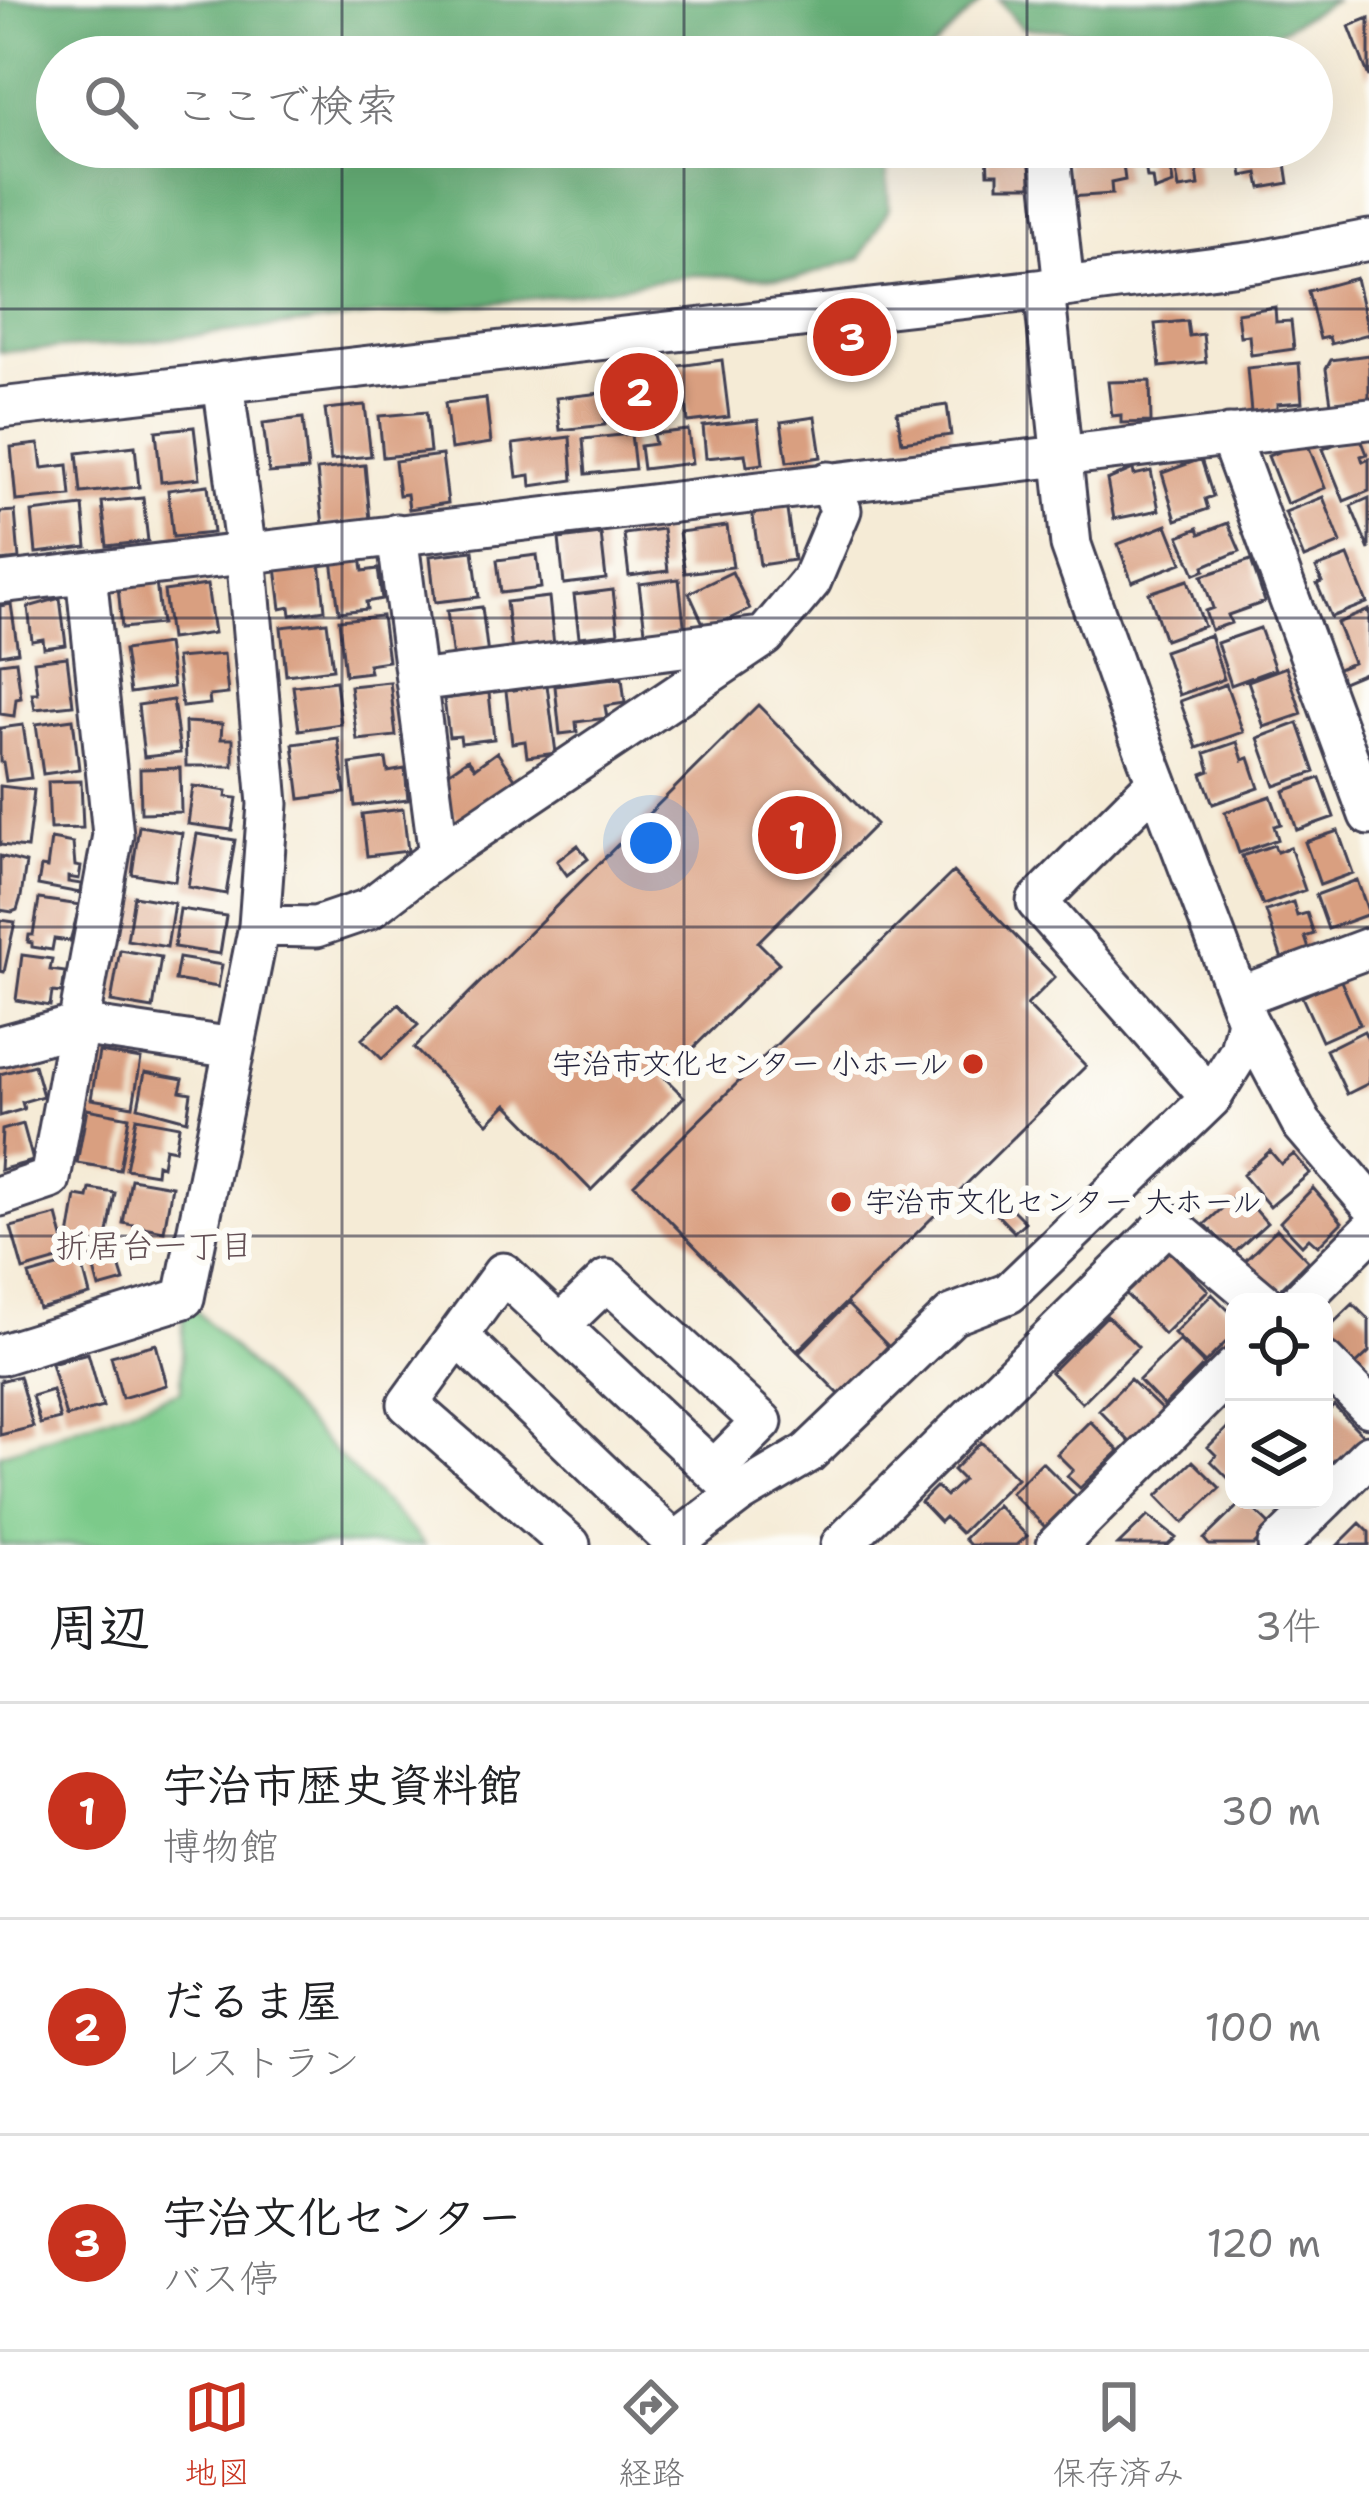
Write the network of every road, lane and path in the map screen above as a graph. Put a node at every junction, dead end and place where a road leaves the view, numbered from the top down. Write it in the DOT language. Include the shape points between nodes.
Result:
graph roads {
  1 [pos="1050,168"];
  2 [pos="1369,240"];
  3 [pos="1054,288"];
  4 [pos="223,382"];
  5 [pos="0,408"];
  6 [pos="1369,419"];
  7 [pos="1229,435"];
  8 [pos="1061,454"];
  9 [pos="828,482"];
  10 [pos="397,534"];
  11 [pos="247,553"];
  12 [pos="86,572"];
  13 [pos="0,583"];
  14 [pos="765,636"];
  15 [pos="416,681"];
  16 [pos="1157,782"];
  17 [pos="1369,815"];
  18 [pos="439,855"];
  19 [pos="259,926"];
  20 [pos="1369,948"];
  21 [pos="1242,1008"];
  22 [pos="78,1024"];
  23 [pos="0,1046"];
  24 [pos="234,1048"];
  25 [pos="1211,1098"];
  26 [pos="0,1196"];
  27 [pos="1369,1202"];
  28 [pos="1369,1232"];
  29 [pos="1251,1293"];
  30 [pos="1309,1293"];
  31 [pos="559,1326"];
  32 [pos="458,1336"];
  33 [pos="0,1355"];
  34 [pos="1333,1371"];
  35 [pos="1225,1377"];
  36 [pos="1369,1407"];
  37 [pos="1369,1455"];
  38 [pos="726,1482"];
  39 [pos="1333,1491"];
  40 [pos="1315,1509"];
  41 [pos="673,1544"];
  42 [pos="570,1545"];
  43 [pos="841,1545"];
  44 [pos="1057,1545"];
  45 [pos="1278,1545"];
  1 -- 3 [label="street"];
  2 -- 3 [label="street"];
  3 -- 4 [label="street"];
  3 -- 8 [label="street"];
  4 -- 5 [label="street"];
  4 -- 11 [label="street"];
  6 -- 7 [label="street"];
  7 -- 8 [label="street"];
  7 -- 17 [label="street"];
  8 -- 9 [label="street"];
  8 -- 16 [label="street" via="1072,545"];
  9 -- 10 [label="street"];
  9 -- 14 [label="street" via="841,510 812,581"];
  10 -- 11 [label="street"];
  10 -- 15 [label="street"];
  11 -- 12 [label="street"];
  11 -- 19 [label="street" via="268,804"];
  12 -- 13 [label="street"];
  12 -- 22 [label="street" via="113,835"];
  14 -- 15 [label="street"];
  14 -- 18 [label="street"];
  15 -- 18 [label="street"];
  16 -- 21 [label="street"];
  16 -- 25 [label="street" via="1036,902"];
  18 -- 19 [label="street" via="369,909 316,927"];
  19 -- 24 [label="street"];
  20 -- 21 [label="street"];
  21 -- 25 [label="street" via="1240,1051"];
  21 -- 27 [label="street" via="1302,1124"];
  22 -- 23 [label="street"];
  22 -- 24 [label="street"];
  22 -- 26 [label="street" via="50,1179"];
  24 -- 33 [label="street" via="184,1298"];
  25 -- 38 [label="street" via="1009,1293 952,1315 808,1453"];
  28 -- 30 [label="street"];
  29 -- 43 [label="street" via="1168,1223"];
  31 -- 32 [label="street" via="503,1274"];
  31 -- 38 [label="street"];
  31 -- 38 [label="street" via="607,1280 762,1422"];
  32 -- 41 [label="street"];
  32 -- 42 [label="street" via="408,1404"];
  34 -- 36 [label="street"];
  35 -- 44 [label="street"];
  37 -- 39 [label="street"];
  38 -- 41 [label="street"];
  40 -- 45 [label="street"];
}
